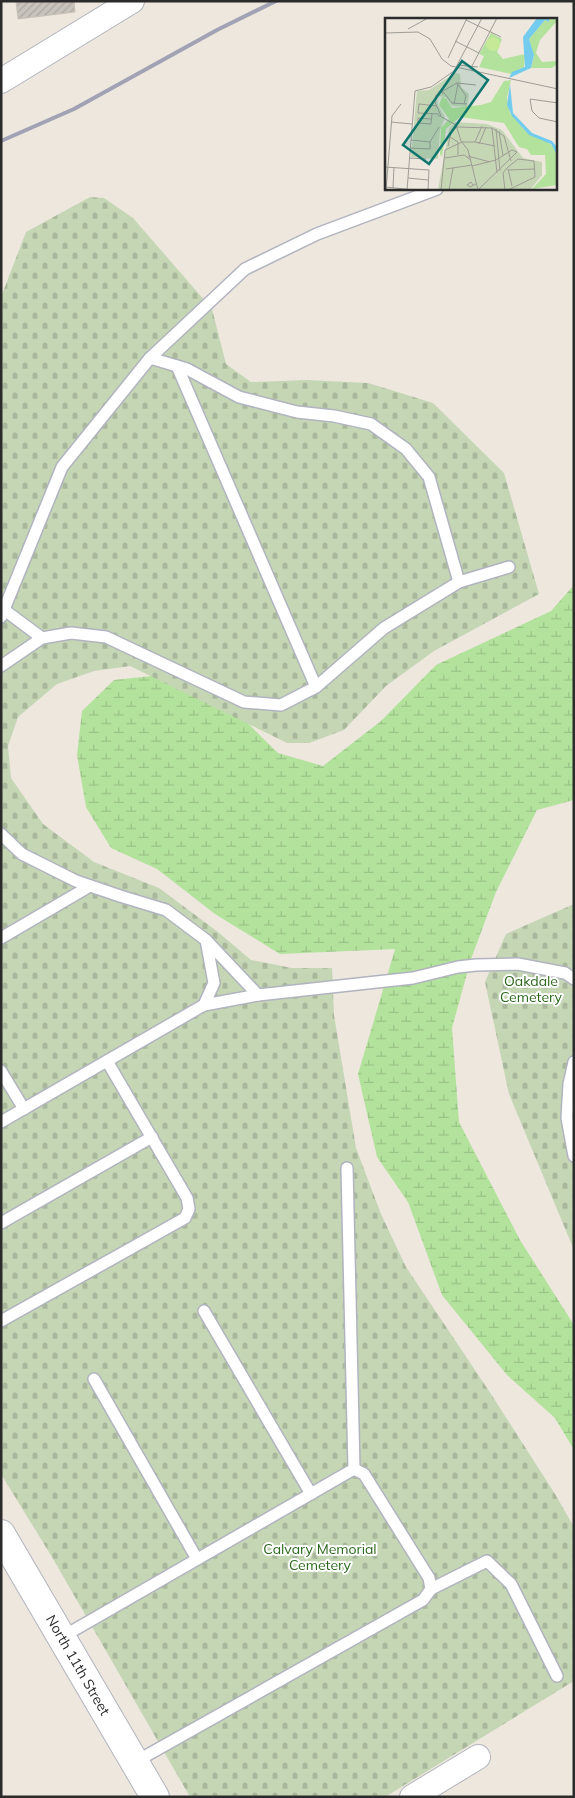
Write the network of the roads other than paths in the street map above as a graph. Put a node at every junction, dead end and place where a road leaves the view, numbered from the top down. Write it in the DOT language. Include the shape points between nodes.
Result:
graph roads {
  1 [pos="132,1"];
  2 [pos="1,81"];
  3 [pos="434,190"];
  4 [pos="150,358"];
  5 [pos="176,366"];
  6 [pos="509,567"];
  7 [pos="459,582"];
  8 [pos="2,613"];
  9 [pos="42,638"];
  10 [pos="1,666"];
  11 [pos="316,687"];
  12 [pos="1,834"];
  13 [pos="90,886"];
  14 [pos="1,938"];
  15 [pos="206,940"];
  16 [pos="574,979"];
  17 [pos="258,995"];
  18 [pos="204,1005"];
  19 [pos="108,1061"];
  20 [pos="574,1062"];
  21 [pos="1,1071"];
  22 [pos="572,1085"];
  23 [pos="24,1109"];
  24 [pos="1,1122"];
  25 [pos="152,1137"];
  26 [pos="574,1156"];
  27 [pos="347,1168"];
  28 [pos="1,1223"];
  29 [pos="204,1311"];
  30 [pos="1,1321"];
  31 [pos="94,1379"];
  32 [pos="354,1469"];
  33 [pos="311,1494"];
  34 [pos="1,1534"];
  35 [pos="197,1559"];
  36 [pos="431,1589"];
  37 [pos="62,1637"];
  38 [pos="557,1676"];
  39 [pos="478,1757"];
  40 [pos="135,1762"];
  41 [pos="155,1797"];
  42 [pos="412,1797"];
  1 -- 2 [label="street"];
  3 -- 4 [label="lane" via="317,234 245,269"];
  4 -- 5 [label="lane"];
  4 -- 8 [label="lane" via="62,467"];
  5 -- 7 [label="lane" via="239,397 297,412 371,424 406,449 429,477"];
  5 -- 11 [label="lane"];
  6 -- 7 [label="lane"];
  7 -- 11 [label="lane" via="384,628"];
  8 -- 9 [label="lane"];
  9 -- 10 [label="lane"];
  9 -- 11 [label="lane" via="71,633 106,637 244,702 281,705"];
  12 -- 13 [label="lane" via="22,854"];
  13 -- 14 [label="lane"];
  13 -- 15 [label="lane" via="166,910"];
  15 -- 17 [label="lane"];
  15 -- 18 [label="lane" via="214,983"];
  16 -- 17 [label="lane" via="565,973 518,964 476,965 413,978"];
  17 -- 18 [label="lane"];
  18 -- 19 [label="lane"];
  19 -- 23 [label="lane"];
  19 -- 25 [label="lane"];
  20 -- 22 [label="lane"];
  21 -- 23 [label="lane"];
  22 -- 26 [label="lane" via="567,1118"];
  23 -- 24 [label="lane"];
  25 -- 28 [label="lane"];
  25 -- 30 [label="lane" via="187,1198 189,1209 184,1218"];
  27 -- 32 [label="lane"];
  29 -- 33 [label="lane"];
  31 -- 35 [label="lane"];
  32 -- 33 [label="lane"];
  32 -- 36 [label="lane" via="364,1474 429,1578"];
  33 -- 35 [label="lane"];
  34 -- 37 [label="street, North 11th Street"];
  35 -- 37 [label="lane"];
  36 -- 38 [label="lane" via="487,1561 511,1584"];
  36 -- 40 [label="lane" via="423,1600"];
  37 -- 40 [label="street, North 11th Street"];
  39 -- 42 [label="street"];
  40 -- 41 [label="street, North 11th Street"];
}
